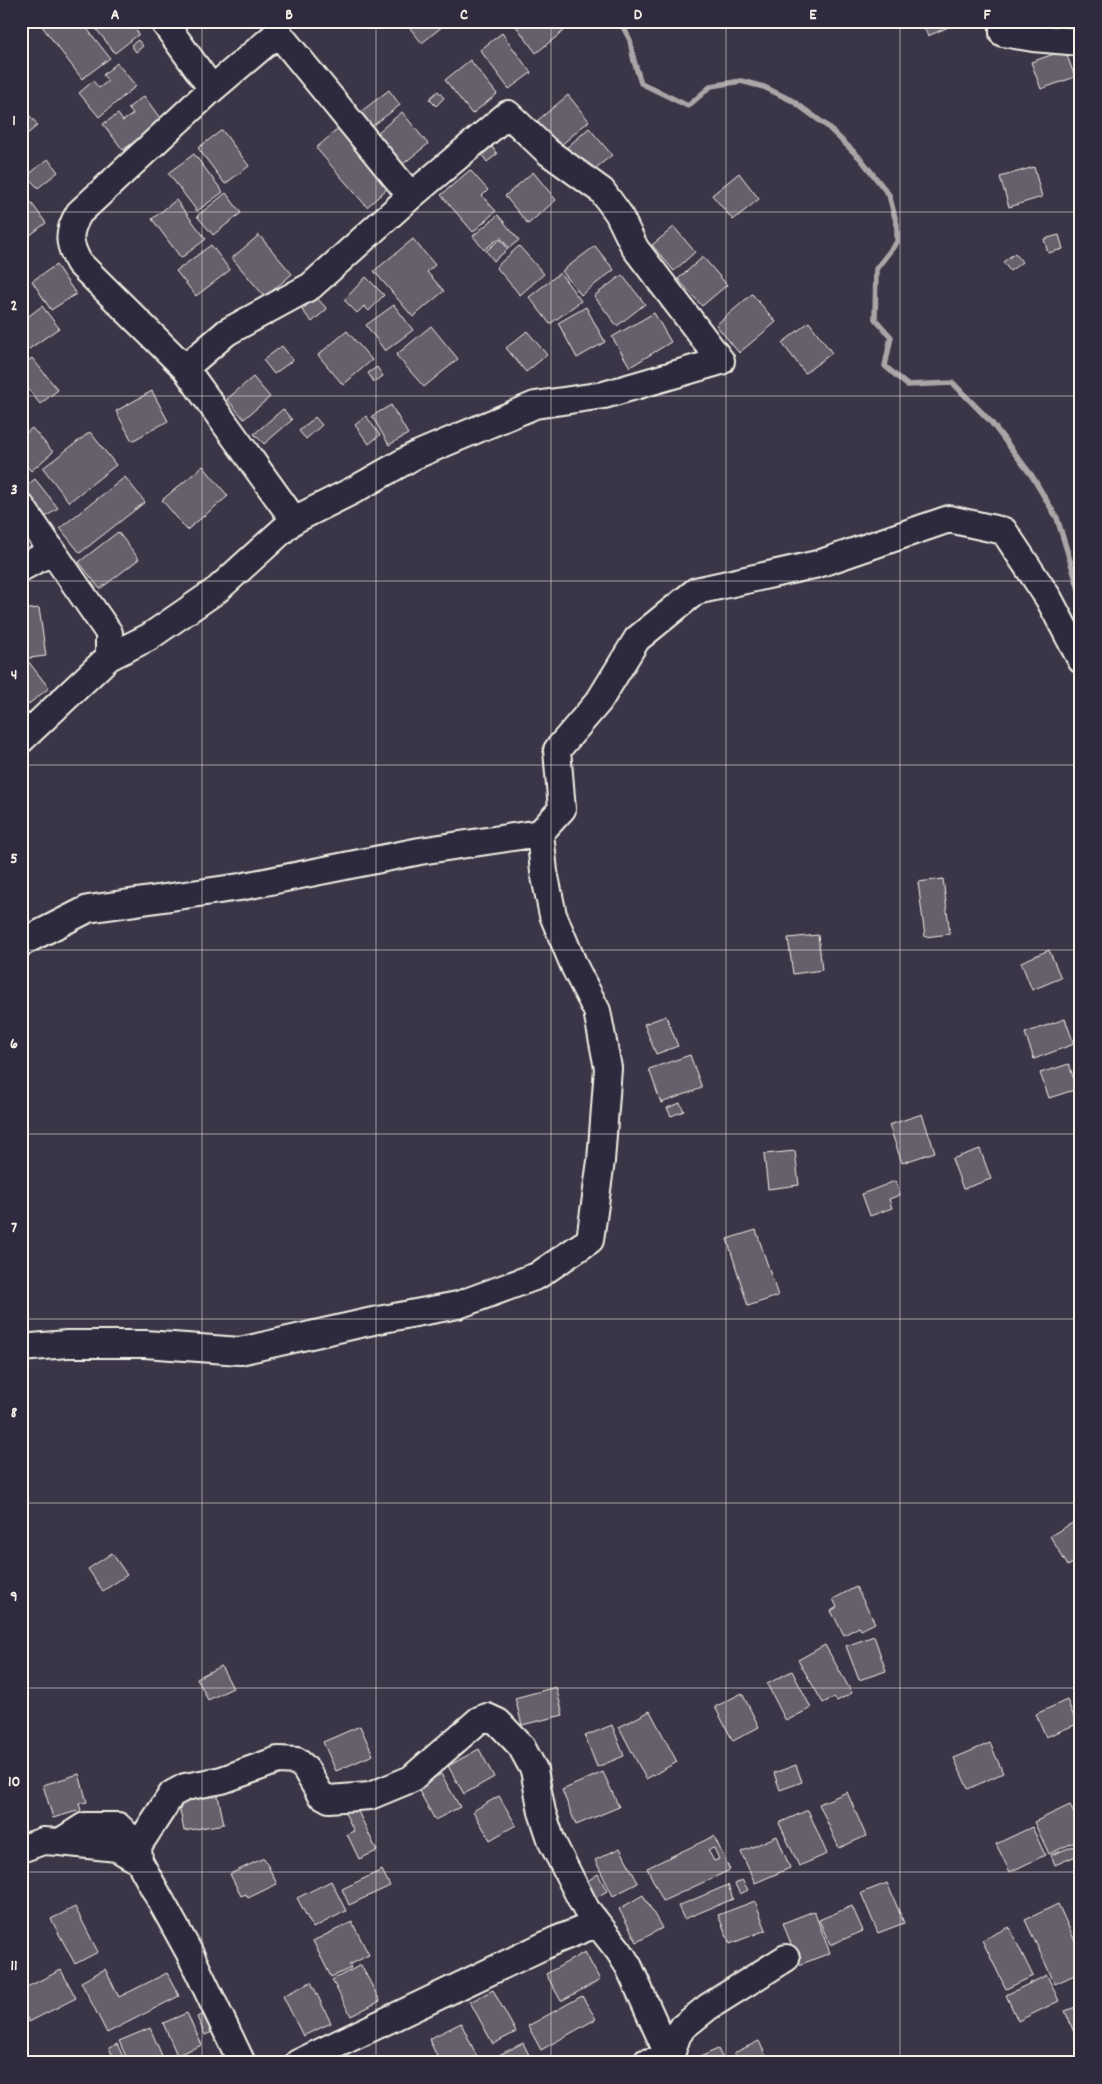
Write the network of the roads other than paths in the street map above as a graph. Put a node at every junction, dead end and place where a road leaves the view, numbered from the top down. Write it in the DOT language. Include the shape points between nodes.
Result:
graph roads {
  1 [pos="162,21"];
  2 [pos="1002,21"];
  3 [pos="1081,42"];
  4 [pos="212,89"];
  5 [pos="411,196"];
  6 [pos="184,368"];
  7 [pos="21,506"];
  8 [pos="294,520"];
  9 [pos="51,552"];
  10 [pos="21,568"];
  11 [pos="109,657"];
  12 [pos="1081,660"];
  13 [pos="21,740"];
  14 [pos="540,833"];
  15 [pos="21,944"];
  16 [pos="21,1348"];
  17 [pos="21,1849"];
  18 [pos="139,1853"];
  19 [pos="596,1924"];
  20 [pos="786,1958"];
  21 [pos="326,2057"];
  22 [pos="671,2061"];
  23 [pos="242,2063"];
  24 [pos="298,2063"];
  25 [pos="645,2063"];
  1 -- 4 [label="street"];
  2 -- 3 [label="street" via="1003,34"];
  4 -- 5 [label="street" via="278,33"];
  4 -- 6 [label="street" via="79,214 71,227 70,247 79,263"];
  5 -- 6 [label="street" via="311,286 227,332"];
  5 -- 8 [label="street" via="508,114 548,152 602,191 618,213 635,248 721,362 604,395 535,405 414,456"];
  6 -- 8 [label="street"];
  7 -- 9 [label="street"];
  8 -- 11 [label="street" via="217,590 149,637"];
  9 -- 10 [label="street"];
  9 -- 11 [label="street" via="109,633"];
  11 -- 13 [label="street"];
  12 -- 14 [label="street" via="1049,599 1004,531 949,519 818,564 696,591 637,639 599,701 557,750 562,809"];
  14 -- 15 [label="street" via="420,850 240,887 88,909"];
  14 -- 16 [label="street" via="553,915 597,1011 608,1068 602,1161 590,1240 537,1276 458,1305 240,1351 145,1344 67,1344"];
  17 -- 18 [label="street" via="43,1841"];
  18 -- 19 [label="street" via="172,1794 185,1787 222,1780 278,1760 296,1761 305,1768 320,1794 329,1799 370,1796 411,1778 479,1720 487,1717 498,1722 521,1746 534,1770 552,1842"];
  18 -- 23 [label="street"];
  19 -- 21 [label="street" via="556,1940"];
  19 -- 22 [label="street" via="629,1967"];
  20 -- 22 [label="street" via="708,2007 683,2027 677,2036"];
  21 -- 24 [label="street"];
  22 -- 25 [label="street"];
}
